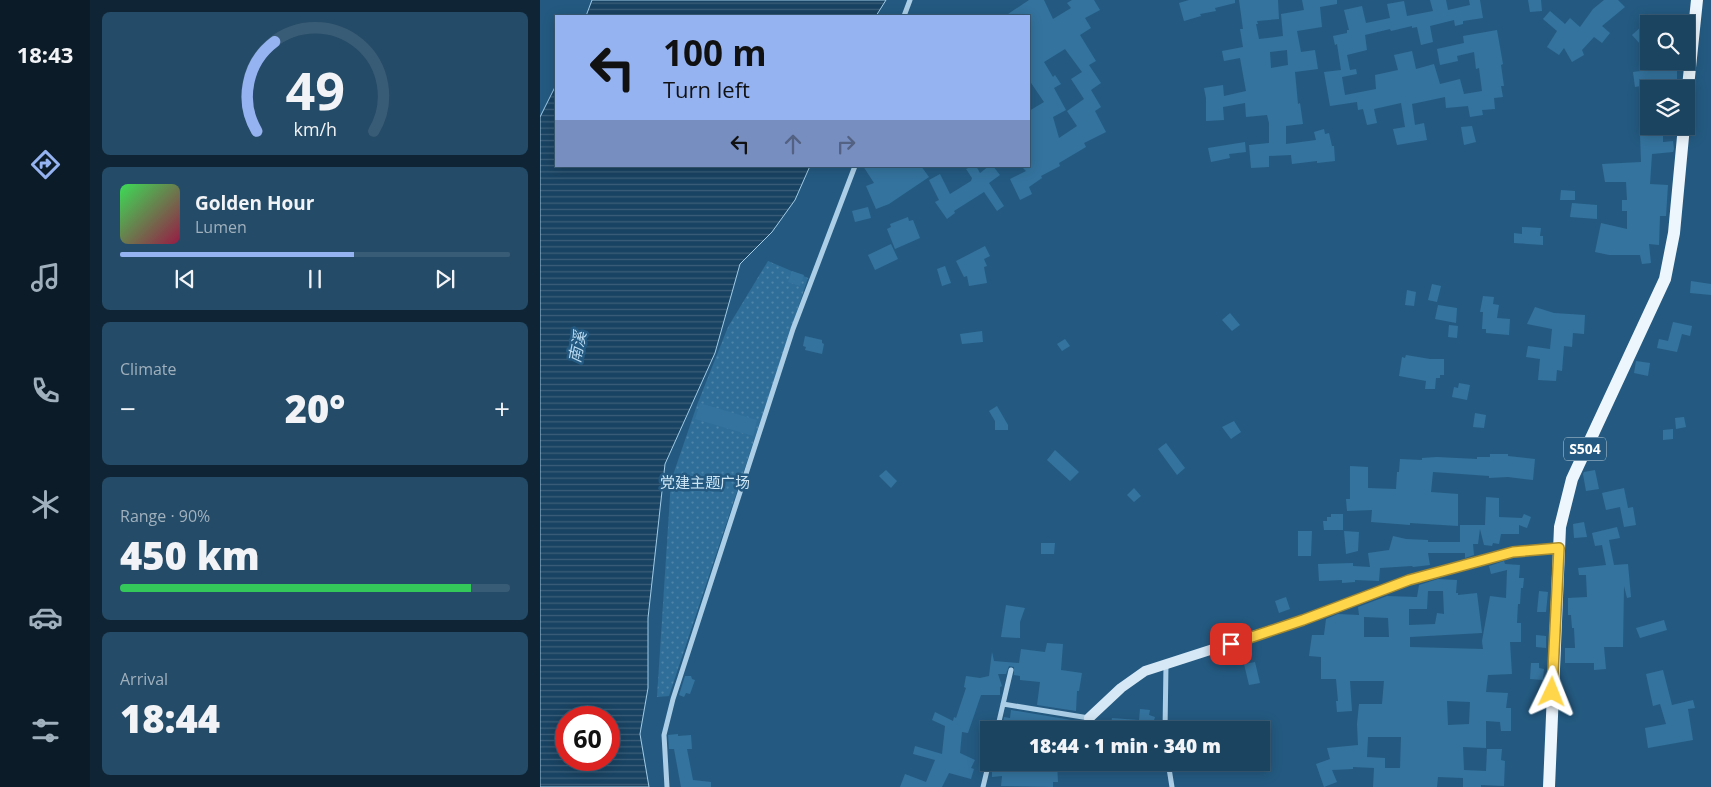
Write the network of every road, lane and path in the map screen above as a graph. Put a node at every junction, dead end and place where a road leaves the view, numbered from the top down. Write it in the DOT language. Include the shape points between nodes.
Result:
graph roads {
  1 [pos="910,0"];
  2 [pos="1697,0"];
  3 [pos="904,15"];
  4 [pos="1689,80"];
  5 [pos="1683,135"];
  6 [pos="856,167"];
  7 [pos="1559,548"];
  8 [pos="1166,665"];
  9 [pos="1011,670"];
  10 [pos="1003,704"];
  11 [pos="1089,718"];
  12 [pos="999,721"];
  13 [pos="1165,721"];
  14 [pos="987,771"];
  15 [pos="1169,771"];
  16 [pos="667,787"];
  17 [pos="983,787"];
  18 [pos="1172,787"];
  19 [pos="1549,787"];
  1 -- 3 [label="street"];
  2 -- 4 [label="main road"];
  5 -- 7 [label="main road, S504" via="1674,233 1665,279 1572,479 1560,527"];
  6 -- 16 [label="street" via="793,329 673,699 664,735"];
  7 -- 8 [label="street" via="1513,552 1409,580 1303,620"];
  7 -- 19 [label="main road, S504"];
  8 -- 11 [label="street" via="1145,671"];
  8 -- 13 [label="street"];
  9 -- 10 [label="street"];
  10 -- 11 [label="street"];
  10 -- 12 [label="street"];
  14 -- 17 [label="street"];
  15 -- 18 [label="street"];
}
